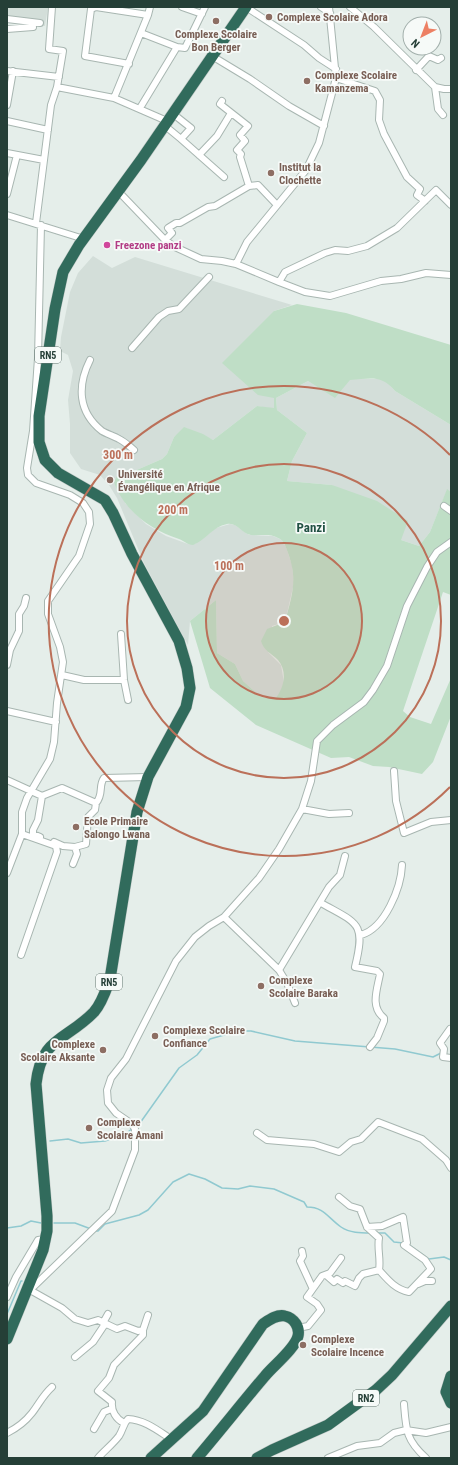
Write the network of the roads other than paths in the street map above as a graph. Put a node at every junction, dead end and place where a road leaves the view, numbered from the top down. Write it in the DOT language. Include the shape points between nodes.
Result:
graph roads {
  1 [pos="52,7"];
  2 [pos="150,7"];
  3 [pos="182,7"];
  4 [pos="205,7"];
  5 [pos="246,7"];
  6 [pos="321,7"];
  7 [pos="350,7"];
  8 [pos="191,8"];
  9 [pos="329,10"];
  10 [pos="202,14"];
  11 [pos="148,15"];
  12 [pos="10,19"];
  13 [pos="40,23"];
  14 [pos="33,27"];
  15 [pos="10,29"];
  16 [pos="141,33"];
  17 [pos="177,48"];
  18 [pos="212,56"];
  19 [pos="441,58"];
  20 [pos="129,64"];
  21 [pos="336,68"];
  22 [pos="416,70"];
  23 [pos="10,71"];
  24 [pos="58,78"];
  25 [pos="336,78"];
  26 [pos="57,87"];
  27 [pos="434,87"];
  28 [pos="451,89"];
  29 [pos="114,98"];
  30 [pos="222,101"];
  31 [pos="7,105"];
  32 [pos="140,108"];
  33 [pos="231,113"];
  34 [pos="443,115"];
  35 [pos="168,120"];
  36 [pos="7,121"];
  37 [pos="324,126"];
  38 [pos="48,130"];
  39 [pos="181,139"];
  40 [pos="7,153"];
  41 [pos="17,155"];
  42 [pos="199,156"];
  43 [pos="44,160"];
  44 [pos="224,177"];
  45 [pos="248,186"];
  46 [pos="118,191"];
  47 [pos="7,194"];
  48 [pos="425,201"];
  49 [pos="278,205"];
  50 [pos="451,205"];
  51 [pos="7,215"];
  52 [pos="39,224"];
  53 [pos="84,239"];
  54 [pos="165,240"];
  55 [pos="236,264"];
  56 [pos="451,275"];
  57 [pos="209,277"];
  58 [pos="279,282"];
  59 [pos="132,348"];
  60 [pos="90,360"];
  61 [pos="134,450"];
  62 [pos="444,506"];
  63 [pos="451,511"];
  64 [pos="451,542"];
  65 [pos="26,598"];
  66 [pos="120,634"];
  67 [pos="7,665"];
  68 [pos="62,675"];
  69 [pos="124,680"];
  70 [pos="128,700"];
  71 [pos="7,711"];
  72 [pos="56,722"];
  73 [pos="394,771"];
  74 [pos="148,777"];
  75 [pos="7,780"];
  76 [pos="31,792"];
  77 [pos="42,796"];
  78 [pos="96,803"];
  79 [pos="302,809"];
  80 [pos="349,813"];
  81 [pos="451,820"];
  82 [pos="22,834"];
  83 [pos="75,847"];
  84 [pos="345,856"];
  85 [pos="72,864"];
  86 [pos="402,865"];
  87 [pos="7,872"];
  88 [pos="321,903"];
  89 [pos="224,917"];
  90 [pos="361,935"];
  91 [pos="21,955"];
  92 [pos="279,970"];
  93 [pos="295,1003"];
  94 [pos="450,1029"];
  95 [pos="370,1047"];
  96 [pos="451,1058"];
  97 [pos="257,1133"];
  98 [pos="451,1168"];
  99 [pos="340,1197"];
  100 [pos="367,1227"];
  101 [pos="45,1238"];
  102 [pos="302,1252"];
  103 [pos="341,1258"];
  104 [pos="378,1270"];
  105 [pos="326,1274"];
  106 [pos="432,1281"];
  107 [pos="418,1284"];
  108 [pos="312,1287"];
  109 [pos="26,1293"];
  110 [pos="7,1297"];
  111 [pos="451,1306"];
  112 [pos="108,1314"];
  113 [pos="148,1315"];
  114 [pos="104,1323"];
  115 [pos="298,1328"];
  116 [pos="143,1330"];
  117 [pos="7,1339"];
  118 [pos="75,1357"];
  119 [pos="451,1376"];
  120 [pos="52,1387"];
  121 [pos="450,1400"];
  122 [pos="404,1404"];
  123 [pos="111,1409"];
  124 [pos="124,1423"];
  125 [pos="451,1427"];
  126 [pos="94,1429"];
  127 [pos="406,1430"];
  128 [pos="7,1433"];
  129 [pos="171,1439"];
  130 [pos="98,1458"];
  131 [pos="151,1458"];
  132 [pos="197,1458"];
  133 [pos="257,1458"];
  134 [pos="328,1458"];
  135 [pos="426,1458"];
  1 -- 24 [label="street" via="49,49 63,51"];
  2 -- 11 [label="street"];
  3 -- 8 [label="street"];
  4 -- 10 [label="street"];
  5 -- 18 [label="highway, RN5"];
  5 -- 21 [label="street"];
  6 -- 9 [label="street"];
  7 -- 22 [label="street" via="374,27"];
  8 -- 10 [label="street"];
  9 -- 21 [label="street"];
  10 -- 17 [label="street" via="185,48"];
  11 -- 16 [label="street"];
  11 -- 20 [label="street" via="96,7 91,9 85,56"];
  12 -- 13 [label="street"];
  12 -- 15 [label="street"];
  14 -- 15 [label="street"];
  16 -- 17 [label="street"];
  16 -- 20 [label="street"];
  17 -- 32 [label="street"];
  18 -- 35 [label="highway, RN5"];
  18 -- 37 [label="street"];
  19 -- 22 [label="street" via="438,60 429,56"];
  20 -- 29 [label="street"];
  21 -- 25 [label="street"];
  22 -- 27 [label="street"];
  23 -- 24 [label="street"];
  23 -- 31 [label="street"];
  24 -- 26 [label="street"];
  25 -- 37 [label="street"];
  25 -- 48 [label="street" via="375,91 380,100 379,120 384,134 407,177 420,189 417,195"];
  26 -- 29 [label="street"];
  26 -- 38 [label="street" via="51,105"];
  27 -- 28 [label="street"];
  27 -- 34 [label="street" via="438,109"];
  29 -- 32 [label="street"];
  30 -- 33 [label="street" via="220,104"];
  32 -- 35 [label="street"];
  33 -- 42 [label="street" via="217,136"];
  33 -- 45 [label="street" via="248,126 240,135 245,141 237,150 241,154"];
  35 -- 39 [label="street"];
  35 -- 39 [label="street" via="191,128"];
  35 -- 46 [label="highway, RN5"];
  36 -- 38 [label="street"];
  37 -- 49 [label="street" via="306,170"];
  38 -- 43 [label="street"];
  39 -- 42 [label="street"];
  40 -- 41 [label="street"];
  41 -- 43 [label="street"];
  41 -- 47 [label="street"];
  42 -- 44 [label="street"];
  43 -- 52 [label="street"];
  45 -- 49 [label="street" via="258,185"];
  45 -- 54 [label="street" via="215,206 208,207 180,223 176,222 168,228 172,233"];
  46 -- 53 [label="highway, RN5"];
  46 -- 54 [label="street"];
  48 -- 50 [label="street" via="436,190"];
  48 -- 58 [label="street" via="397,228 367,246 325,253 285,272"];
  49 -- 55 [label="street" via="247,242"];
  51 -- 52 [label="street"];
  52 -- 53 [label="street"];
  52 -- 68 [label="street" via="38,358 28,475 36,483 83,503 90,518 79,556 48,601 48,614 63,662"];
  53 -- 74 [label="highway, RN5" via="63,272 61,281 39,416 39,442 45,460 51,468 105,500 180,641 186,659 190,688 186,707"];
  54 -- 55 [label="street" via="201,259"];
  55 -- 58 [label="street"];
  56 -- 58 [label="street" via="426,273 401,280 381,281 330,296 305,292"];
  57 -- 59 [label="street" via="179,309 168,311 159,317"];
  60 -- 61 [label="street" via="81,388 86,414 102,431 120,439"];
  62 -- 63 [label="street"];
  64 -- 79 [label="street" via="437,552 427,567 407,606 387,666 373,690 364,702 332,725 317,741 311,781"];
  65 -- 67 [label="street" via="19,614 19,631 10,650"];
  66 -- 69 [label="street"];
  68 -- 69 [label="street" via="84,680"];
  68 -- 72 [label="street" via="56,703"];
  69 -- 70 [label="street"];
  71 -- 72 [label="street"];
  72 -- 76 [label="street" via="50,759"];
  73 -- 81 [label="street" via="396,801 404,833 431,822"];
  74 -- 78 [label="street" via="104,778 101,782 101,797"];
  74 -- 101 [label="highway, RN5" via="137,812 110,979 95,1011 74,1030 57,1039 41,1059 37,1069 38,1118 47,1216"];
  75 -- 76 [label="street"];
  76 -- 77 [label="street"];
  76 -- 82 [label="street" via="26,798 22,812"];
  77 -- 78 [label="street" via="62,788"];
  77 -- 83 [label="street" via="33,834 63,846"];
  78 -- 83 [label="street" via="95,810 88,817 86,844"];
  79 -- 80 [label="street" via="329,814"];
  79 -- 89 [label="street" via="298,820 267,866"];
  82 -- 87 [label="street"];
  82 -- 91 [label="street" via="56,846 57,852"];
  83 -- 85 [label="street" via="77,854"];
  84 -- 88 [label="street" via="340,875"];
  86 -- 90 [label="street" via="402,880 383,918"];
  88 -- 90 [label="street" via="350,920"];
  88 -- 92 [label="street"];
  89 -- 92 [label="street"];
  89 -- 109 [label="street" via="195,937 176,961 130,1053 108,1084 108,1102 133,1126 135,1150 112,1211"];
  90 -- 95 [label="street" via="355,967 377,971 380,974 375,1004 377,1013 384,1018 377,1038"];
  92 -- 93 [label="street"];
  94 -- 96 [label="street" via="440,1043 444,1049 443,1057"];
  97 -- 98 [label="street" via="267,1140 314,1144 339,1152 351,1142 361,1140 378,1122 422,1139 446,1160"];
  99 -- 100 [label="street" via="350,1206 360,1209"];
  100 -- 104 [label="street" via="379,1238"];
  100 -- 107 [label="street" via="382,1226 403,1217 407,1243 404,1245 425,1260 431,1269"];
  101 -- 109 [label="highway, RN5" via="43,1250"];
  101 -- 110 [label="street" via="38,1240"];
  102 -- 108 [label="street" via="300,1261"];
  103 -- 105 [label="street" via="330,1273"];
  104 -- 105 [label="street" via="363,1274 355,1286 337,1279 334,1282"];
  104 -- 107 [label="street" via="402,1290 409,1292"];
  105 -- 108 [label="street"];
  106 -- 107 [label="street"];
  108 -- 115 [label="street" via="307,1297 321,1310 308,1326"];
  109 -- 114 [label="street" via="62,1308 75,1319 88,1323 98,1320"];
  109 -- 117 [label="highway, RN5"];
  111 -- 133 [label="highway, RN2" via="376,1390 328,1425 273,1453"];
  112 -- 114 [label="street"];
  113 -- 116 [label="street"];
  114 -- 116 [label="street" via="117,1329 124,1326 138,1331"];
  114 -- 118 [label="street" via="93,1342"];
  115 -- 129 [label="highway" via="290,1317 282,1315 263,1324 212,1399"];
  115 -- 132 [label="highway" via="294,1344"];
  116 -- 123 [label="street" via="143,1335 114,1365 98,1391 112,1402"];
  119 -- 121 [label="highway" via="447,1386"];
  120 -- 128 [label="street" via="42,1396 27,1418"];
  122 -- 127 [label="street"];
  123 -- 124 [label="street"];
  123 -- 126 [label="street" via="104,1412"];
  124 -- 129 [label="street" via="128,1419 138,1420"];
  124 -- 130 [label="street" via="119,1436"];
  125 -- 127 [label="street" via="426,1433"];
  127 -- 134 [label="street" via="394,1433 380,1443 357,1446"];
  127 -- 135 [label="street" via="411,1443"];
  129 -- 131 [label="highway"];
}
